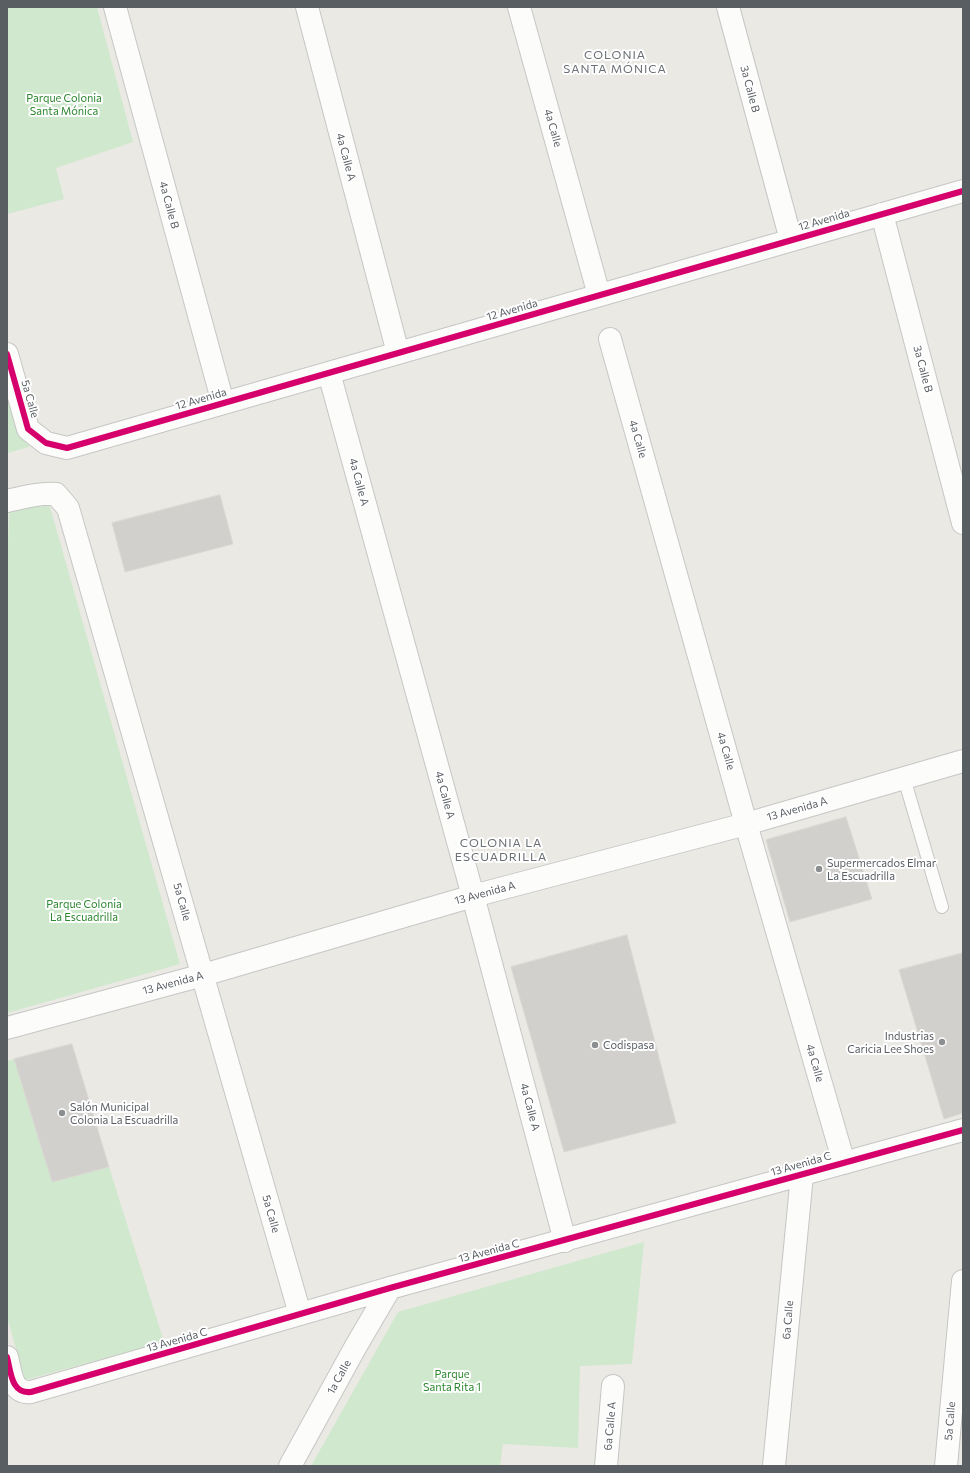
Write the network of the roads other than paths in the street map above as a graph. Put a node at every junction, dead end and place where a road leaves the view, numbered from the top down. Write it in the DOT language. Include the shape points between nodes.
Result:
graph roads {
  1 [pos="115,7"];
  2 [pos="307,7"];
  3 [pos="519,7"];
  4 [pos="729,7"];
  5 [pos="963,191"];
  6 [pos="882,214"];
  7 [pos="791,240"];
  8 [pos="600,295"];
  9 [pos="610,339"];
  10 [pos="398,353"];
  11 [pos="7,354"];
  12 [pos="329,373"];
  13 [pos="223,403"];
  14 [pos="67,448"];
  15 [pos="7,501"];
  16 [pos="963,523"];
  17 [pos="963,761"];
  18 [pos="904,778"];
  19 [pos="746,824"];
  20 [pos="474,896"];
  21 [pos="942,907"];
  22 [pos="203,975"];
  23 [pos="7,1028"];
  24 [pos="963,1130"];
  25 [pos="844,1163"];
  26 [pos="802,1175"];
  27 [pos="565,1241"];
  28 [pos="963,1281"];
  29 [pos="390,1288"];
  30 [pos="300,1314"];
  31 [pos="7,1357"];
  32 [pos="613,1386"];
  33 [pos="290,1466"];
  34 [pos="606,1466"];
  35 [pos="774,1466"];
  36 [pos="946,1466"];
  1 -- 13 [label="street, 4a Calle B"];
  2 -- 10 [label="street, 4a Calle A"];
  3 -- 8 [label="street, 4a Calle"];
  4 -- 7 [label="street, 3a Calle B"];
  5 -- 6 [label="street, 12 Avenida"];
  6 -- 7 [label="street, 12 Avenida"];
  6 -- 16 [label="street, 3a Calle B"];
  7 -- 8 [label="street, 12 Avenida"];
  8 -- 10 [label="street, 12 Avenida"];
  9 -- 19 [label="street, 4a Calle"];
  10 -- 12 [label="street, 12 Avenida"];
  11 -- 14 [label="street, 5a Calle" via="28,429 46,443"];
  12 -- 13 [label="street, 12 Avenida"];
  12 -- 20 [label="street, 4a Calle A"];
  13 -- 14 [label="street, 12 Avenida"];
  15 -- 22 [label="street, 5a Calle" via="38,494 56,494 68,508"];
  17 -- 18 [label="street, 13 Avenida A"];
  18 -- 19 [label="street, 13 Avenida A"];
  18 -- 21 [label="lane"];
  19 -- 20 [label="street, 13 Avenida A"];
  19 -- 25 [label="street, 4a Calle"];
  20 -- 22 [label="street, 13 Avenida A"];
  20 -- 27 [label="street, 4a Calle A"];
  22 -- 23 [label="street, 13 Avenida A"];
  22 -- 30 [label="street, 5a Calle"];
  24 -- 25 [label="street, 13 Avenida C"];
  25 -- 26 [label="street, 13 Avenida C"];
  26 -- 27 [label="street, 13 Avenida C"];
  26 -- 35 [label="street, 6a Calle"];
  27 -- 29 [label="street, 13 Avenida C"];
  28 -- 36 [label="street, 5a Calle"];
  29 -- 30 [label="street, 13 Avenida C"];
  29 -- 33 [label="street, 1a Calle"];
  30 -- 31 [label="street, 13 Avenida C" via="32,1392 21,1392 15,1386"];
  32 -- 34 [label="street, 6a Calle A"];
}
